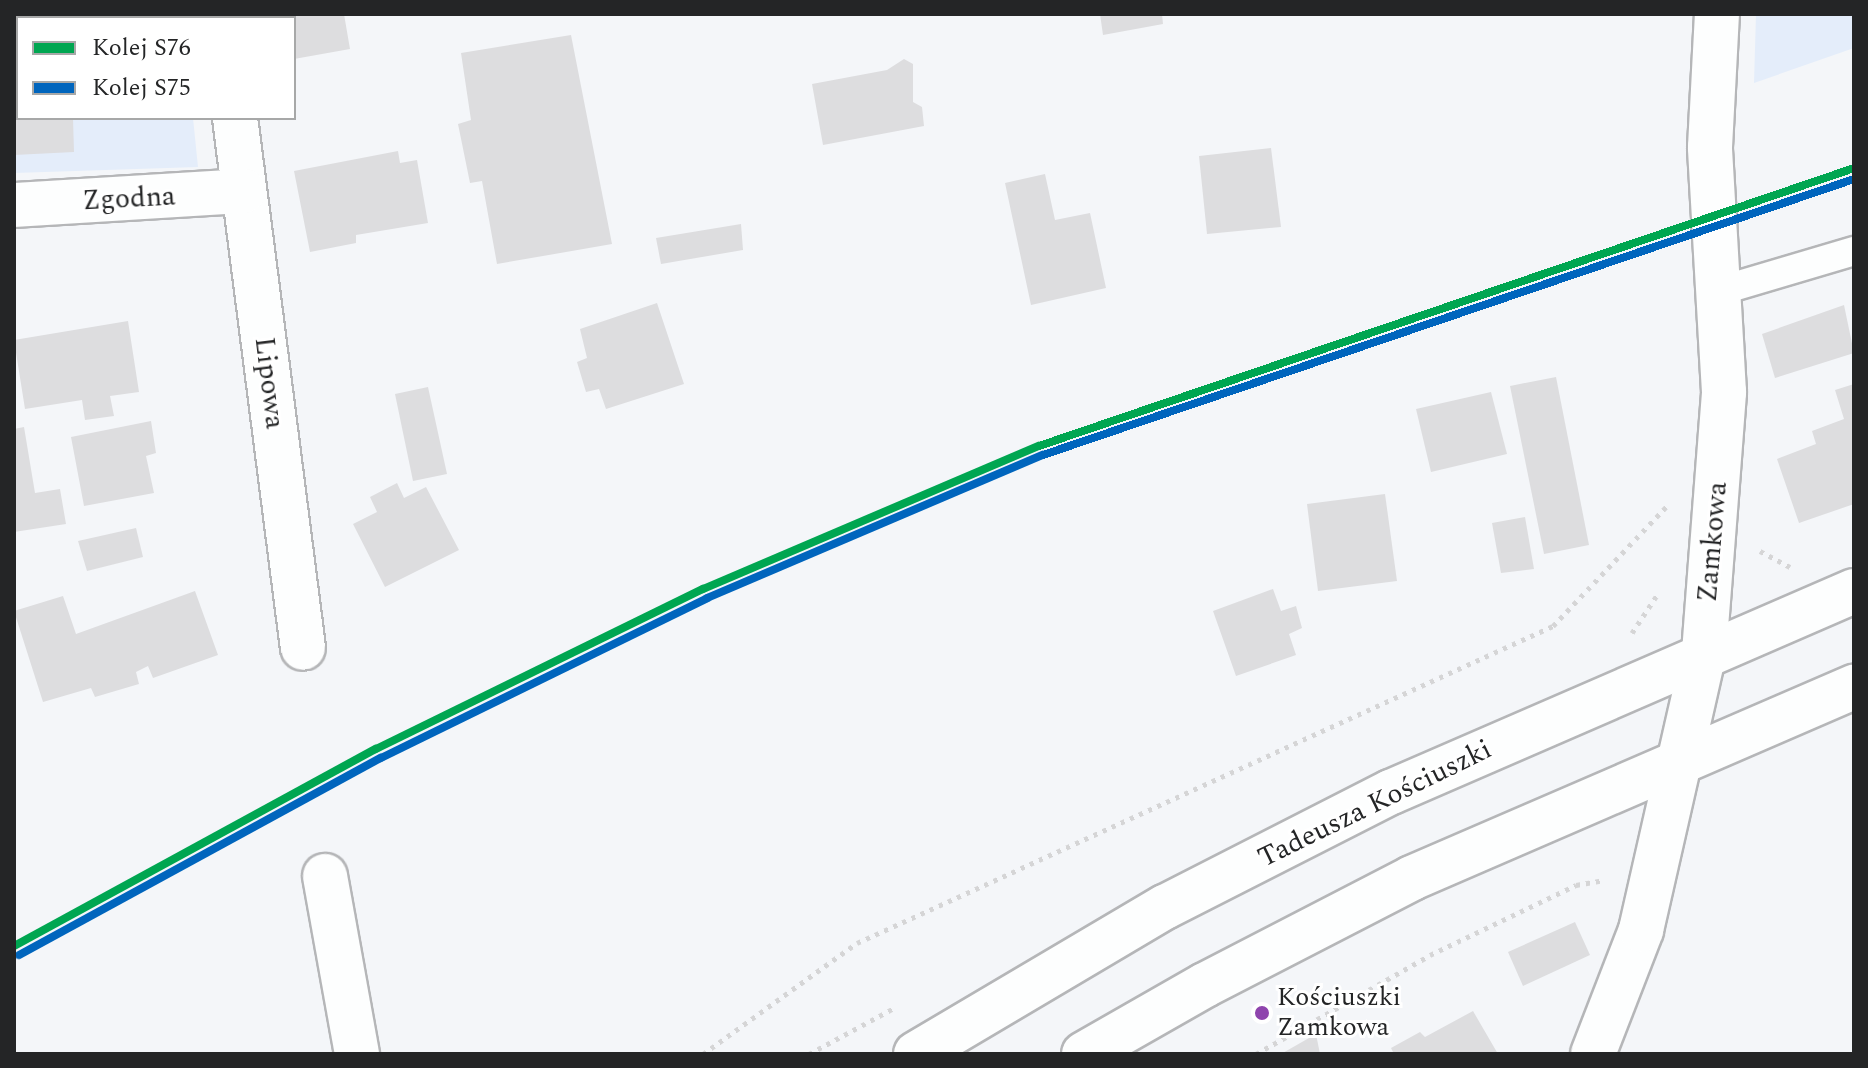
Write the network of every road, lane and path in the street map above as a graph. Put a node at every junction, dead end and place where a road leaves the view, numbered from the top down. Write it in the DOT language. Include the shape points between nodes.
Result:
graph roads {
  1 [pos="1717,14"];
  2 [pos="235,120"];
  3 [pos="244,191"];
  4 [pos="14,205"];
  5 [pos="1854,251"];
  6 [pos="1719,291"];
  7 [pos="1718,486"];
  8 [pos="1712,535"];
  9 [pos="1795,569"];
  10 [pos="1854,591"];
  11 [pos="303,648"];
  12 [pos="1704,653"];
  13 [pos="1854,687"];
  14 [pos="1678,764"];
  15 [pos="1656,871"];
  16 [pos="325,876"];
  17 [pos="357,1054"];
  18 [pos="703,1054"];
  19 [pos="916,1054"];
  20 [pos="1084,1054"];
  21 [pos="1256,1054"];
  22 [pos="1593,1054"];
  1 -- 6 [label="street, Zamkowa" via="1710,147"];
  2 -- 3 [label="street, Lipowa"];
  3 -- 4 [label="street, Zgodna"];
  3 -- 11 [label="street, Lipowa"];
  5 -- 6 [label="lane"];
  6 -- 7 [label="street, Zamkowa" via="1724,392"];
  7 -- 8 [label="street, Zamkowa"];
  7 -- 18 [label="path" via="1663,507 1553,626 857,943"];
  8 -- 9 [label="path" via="1744,527 1761,551"];
  8 -- 12 [label="street, Zamkowa"];
  10 -- 12 [label="street, Tadeusza Kościuszki"];
  12 -- 14 [label="street, Zamkowa"];
  12 -- 19 [label="street, Tadeusza Kościuszki" via="1320,828 1165,907"];
  13 -- 14 [label="street"];
  14 -- 15 [label="street, Zamkowa"];
  14 -- 20 [label="street" via="1412,878"];
  15 -- 21 [label="path" via="1576,885 1430,955"];
  15 -- 22 [label="street, Zamkowa" via="1641,930"];
  16 -- 17 [label="street"];
}
